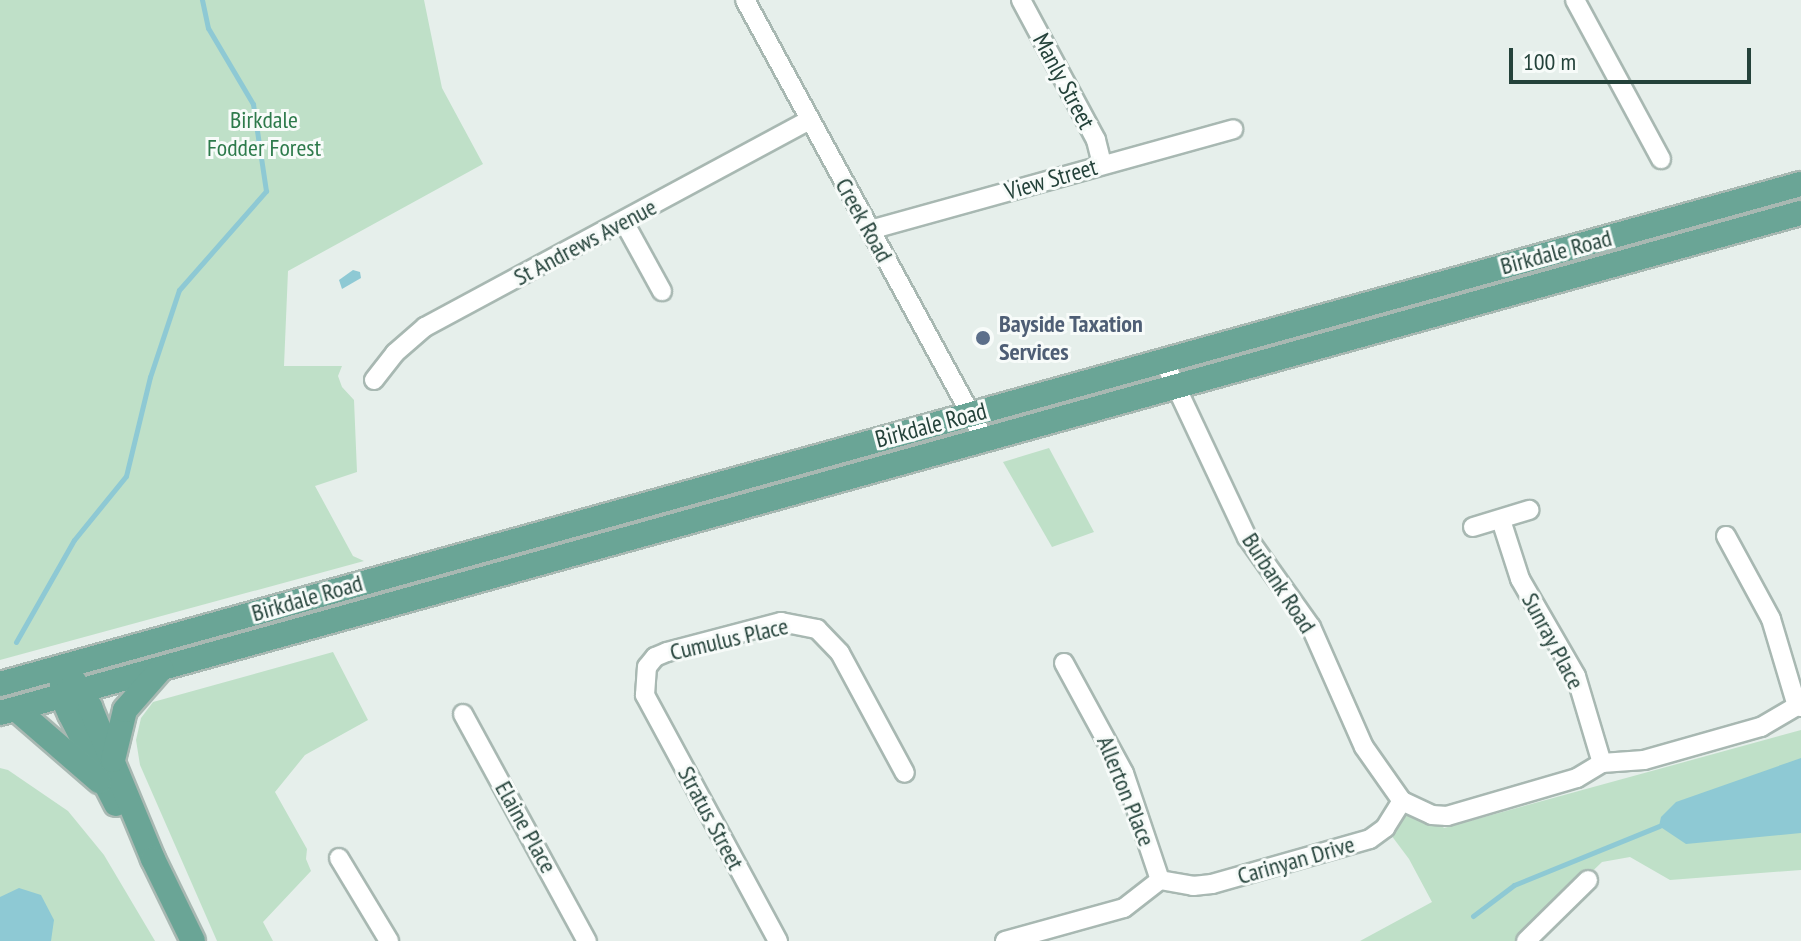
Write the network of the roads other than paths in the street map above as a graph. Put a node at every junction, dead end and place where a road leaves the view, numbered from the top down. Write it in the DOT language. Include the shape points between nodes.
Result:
graph roads {
  1 [pos="745,0"];
  2 [pos="1021,0"];
  3 [pos="1575,0"];
  4 [pos="809,120"];
  5 [pos="1233,129"];
  6 [pos="1661,159"];
  7 [pos="1102,164"];
  8 [pos="1801,184"];
  9 [pos="1801,213"];
  10 [pos="624,222"];
  11 [pos="870,230"];
  12 [pos="662,291"];
  13 [pos="1164,361"];
  14 [pos="374,380"];
  15 [pos="1175,385"];
  16 [pos="970,414"];
  17 [pos="984,439"];
  18 [pos="1529,510"];
  19 [pos="1501,520"];
  20 [pos="1473,527"];
  21 [pos="1726,536"];
  22 [pos="1064,663"];
  23 [pos="62,666"];
  24 [pos="162,668"];
  25 [pos="0,684"];
  26 [pos="72,693"];
  27 [pos="645,695"];
  28 [pos="1799,706"];
  29 [pos="8,711"];
  30 [pos="463,714"];
  31 [pos="113,760"];
  32 [pos="1602,763"];
  33 [pos="905,773"];
  34 [pos="109,790"];
  35 [pos="1402,801"];
  36 [pos="339,858"];
  37 [pos="153,859"];
  38 [pos="1160,880"];
  39 [pos="1588,880"];
  40 [pos="193,941"];
  41 [pos="389,941"];
  42 [pos="587,941"];
  43 [pos="778,941"];
  44 [pos="1005,941"];
  45 [pos="1526,941"];
  1 -- 4 [label="street, Creek Road"];
  2 -- 7 [label="street, Manly Street" via="1096,140"];
  3 -- 6 [label="street"];
  4 -- 10 [label="street, St Andrews Avenue"];
  4 -- 11 [label="street, Creek Road"];
  5 -- 7 [label="street, View Street"];
  7 -- 11 [label="street, View Street"];
  8 -- 13 [label="main road, Birkdale Road"];
  9 -- 15 [label="main road, Birkdale Road"];
  10 -- 12 [label="street"];
  10 -- 14 [label="street, St Andrews Avenue" via="425,327"];
  11 -- 16 [label="street, Creek Road"];
  13 -- 15 [label="street, Burbank Road"];
  13 -- 16 [label="main road, Birkdale Road"];
  15 -- 17 [label="main road, Birkdale Road"];
  15 -- 35 [label="street, Burbank Road" via="1247,537 1311,627 1364,747"];
  16 -- 17 [label="street, Creek Road"];
  16 -- 23 [label="main road, Birkdale Road"];
  17 -- 24 [label="main road, Birkdale Road"];
  18 -- 19 [label="street"];
  19 -- 20 [label="street"];
  19 -- 32 [label="street, Sunray Place" via="1520,579 1576,676"];
  21 -- 28 [label="street" via="1771,619"];
  22 -- 38 [label="street, Allerton Place" via="1124,773"];
  23 -- 25 [label="main road, Birkdale Road"];
  23 -- 26 [label="main road"];
  24 -- 26 [label="main road, Birkdale Road"];
  24 -- 31 [label="main road" via="125,710"];
  26 -- 29 [label="main road, Birkdale Road"];
  26 -- 31 [label="main road"];
  26 -- 34 [label="main road"];
  27 -- 33 [label="street, Cumulus Place" via="644,678 655,657 781,622 800,623 817,629 840,653"];
  27 -- 43 [label="street, Stratus Street"];
  28 -- 32 [label="street" via="1761,727 1644,760"];
  29 -- 34 [label="main road"];
  30 -- 42 [label="street, Elaine Place"];
  31 -- 37 [label="main road"];
  32 -- 35 [label="street" via="1577,778 1447,816"];
  34 -- 37 [label="main road"];
  35 -- 38 [label="street, Carinyan Drive" via="1385,828 1370,839 1212,884"];
  36 -- 41 [label="street"];
  37 -- 40 [label="main road"];
  38 -- 44 [label="street" via="1124,908"];
  39 -- 45 [label="street"];
}
